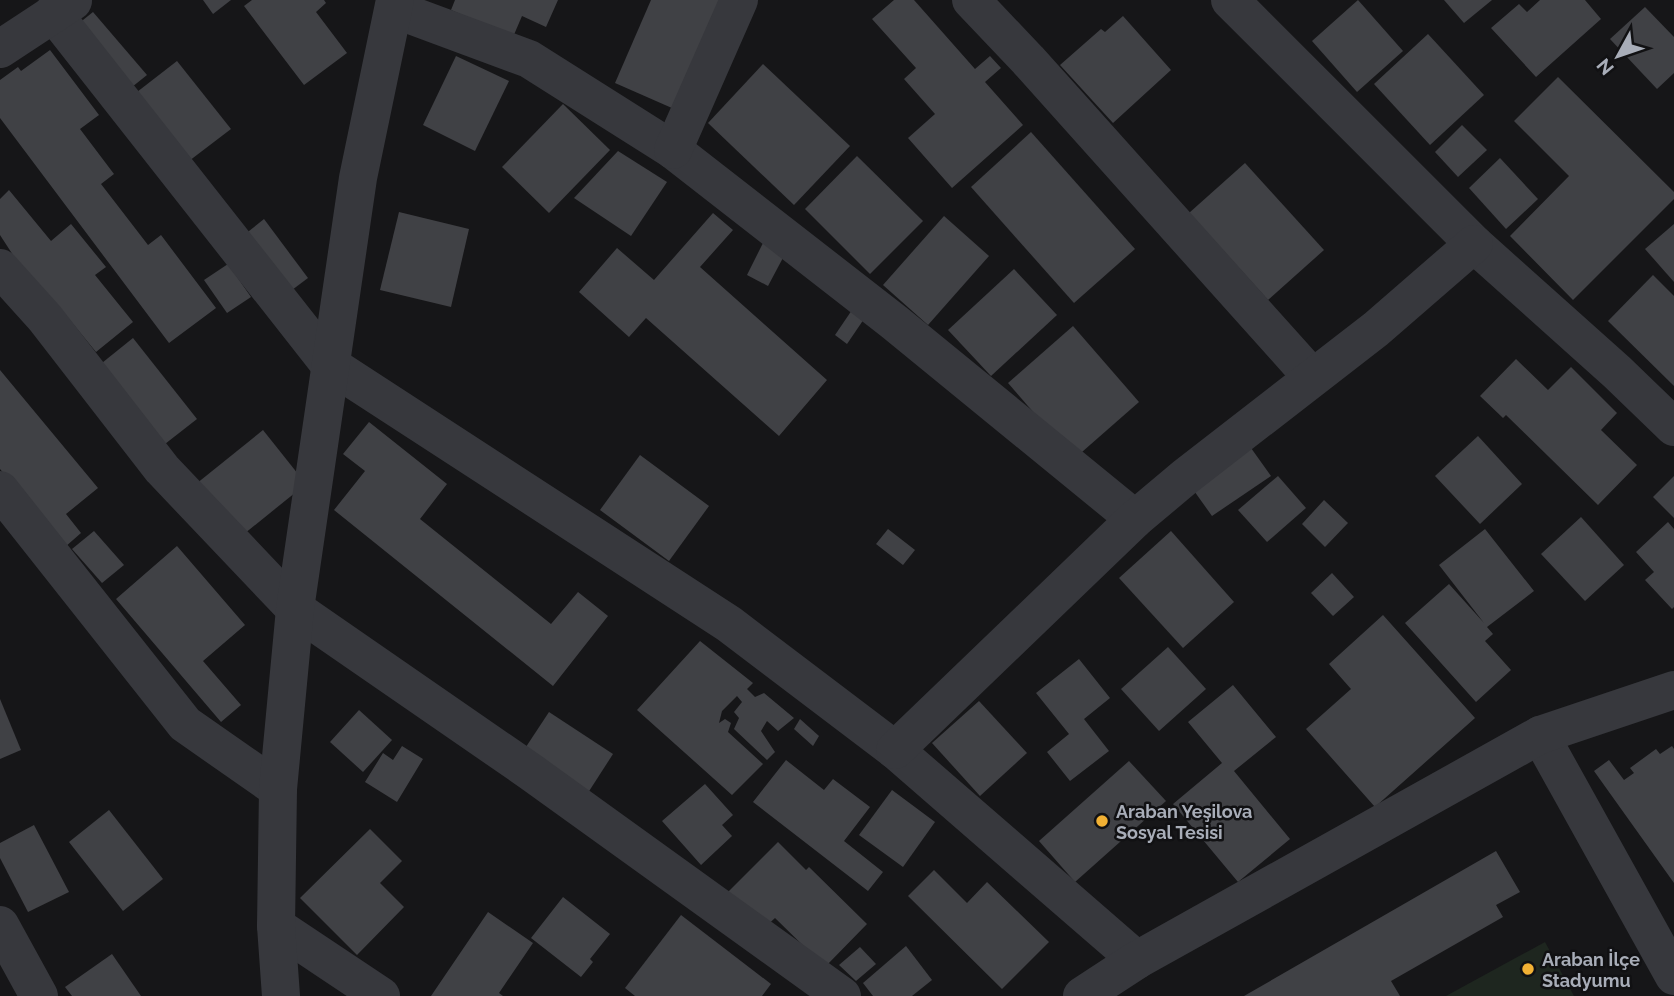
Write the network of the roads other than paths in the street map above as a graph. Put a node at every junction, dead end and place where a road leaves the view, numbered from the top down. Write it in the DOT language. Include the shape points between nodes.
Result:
graph roads {
  1 [pos="739,0"];
  2 [pos="971,0"];
  3 [pos="1230,0"];
  4 [pos="395,5"];
  5 [pos="64,6"];
  6 [pos="0,49"];
  7 [pos="673,150"];
  8 [pos="1474,244"];
  9 [pos="0,268"];
  10 [pos="329,364"];
  11 [pos="1312,377"];
  12 [pos="1674,427"];
  13 [pos="0,490"];
  14 [pos="1135,519"];
  15 [pos="295,610"];
  16 [pos="1674,690"];
  17 [pos="1540,735"];
  18 [pos="895,750"];
  19 [pos="278,789"];
  20 [pos="0,925"];
  21 [pos="276,926"];
  22 [pos="1137,960"];
  23 [pos="1674,976"];
  24 [pos="39,996"];
  25 [pos="281,996"];
  26 [pos="381,996"];
  27 [pos="842,996"];
  28 [pos="1082,996"];
  1 -- 7 [label="street"];
  2 -- 11 [label="street"];
  3 -- 8 [label="street"];
  4 -- 7 [label="street" via="529,59"];
  4 -- 10 [label="street" via="358,178"];
  5 -- 6 [label="street"];
  5 -- 10 [label="street"];
  7 -- 14 [label="street" via="894,322"];
  8 -- 11 [label="street" via="1377,329"];
  8 -- 12 [label="street"];
  9 -- 15 [label="street" via="45,318 162,469"];
  10 -- 15 [label="street"];
  10 -- 18 [label="street" via="729,624"];
  11 -- 14 [label="street"];
  13 -- 19 [label="street" via="185,724"];
  14 -- 18 [label="street"];
  15 -- 19 [label="street"];
  15 -- 27 [label="street" via="531,772"];
  16 -- 17 [label="street"];
  17 -- 22 [label="street"];
  17 -- 23 [label="street"];
  18 -- 22 [label="street"];
  19 -- 21 [label="street"];
  20 -- 24 [label="street"];
  21 -- 25 [label="street"];
  21 -- 26 [label="street"];
  22 -- 28 [label="street"];
}
